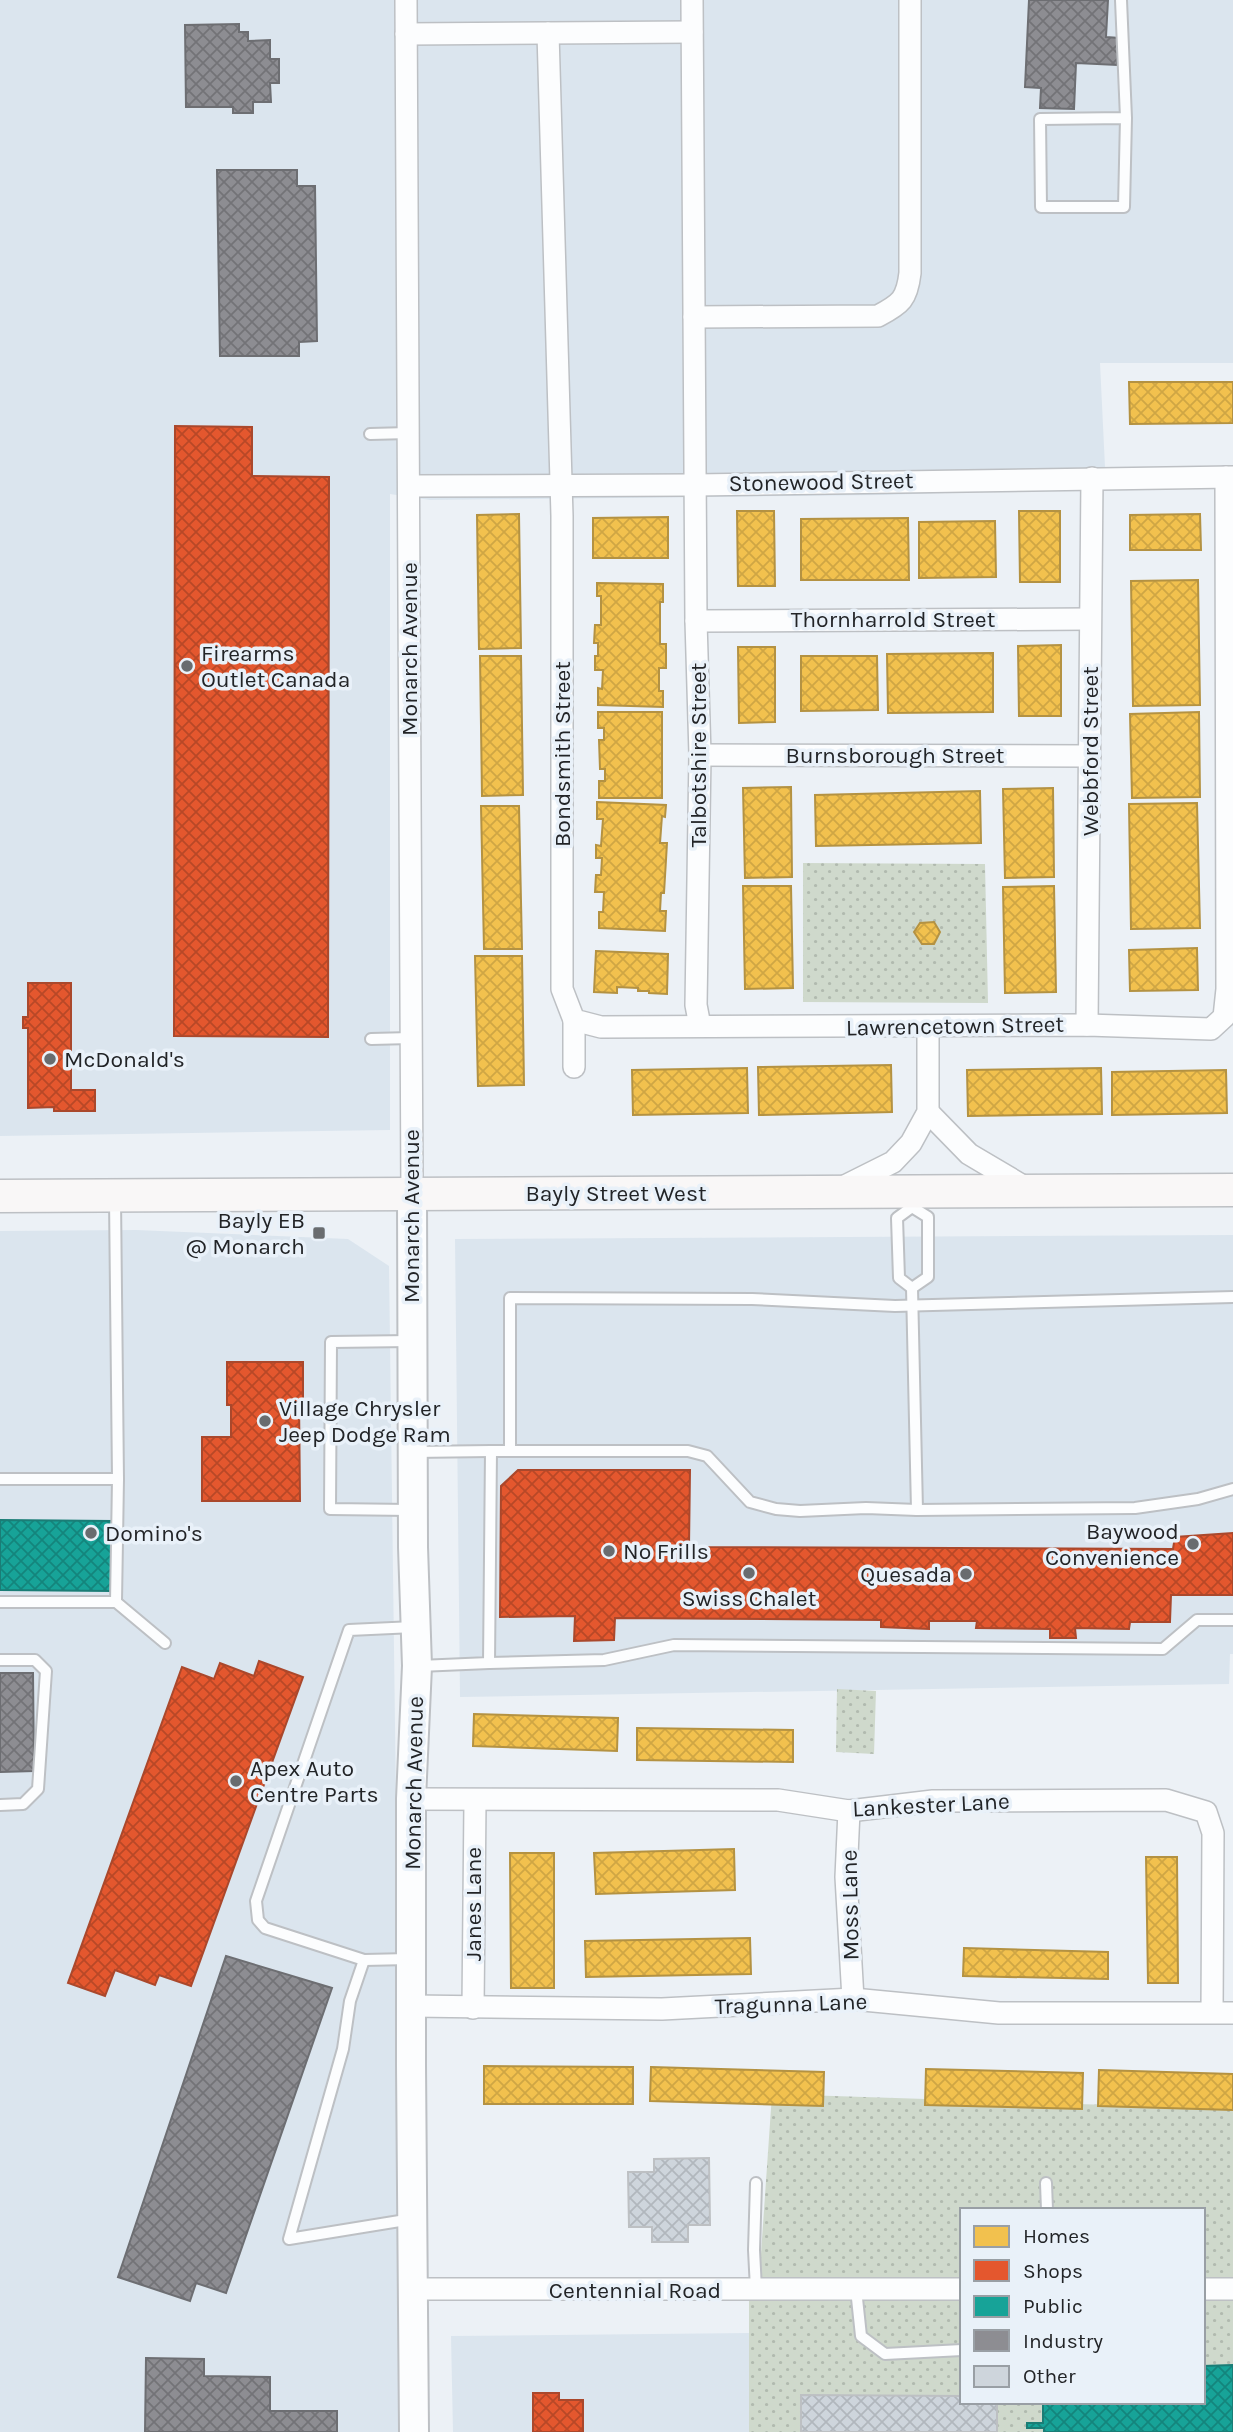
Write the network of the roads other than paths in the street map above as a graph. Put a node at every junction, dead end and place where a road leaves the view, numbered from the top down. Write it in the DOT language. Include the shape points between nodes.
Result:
graph roads {
  1 [pos="406,0"];
  2 [pos="692,0"];
  3 [pos="911,0"];
  4 [pos="1121,0"];
  5 [pos="692,32"];
  6 [pos="548,33"];
  7 [pos="406,34"];
  8 [pos="1126,118"];
  9 [pos="694,317"];
  10 [pos="409,433"];
  11 [pos="370,434"];
  12 [pos="1230,477"];
  13 [pos="1092,478"];
  14 [pos="561,485"];
  15 [pos="695,485"];
  16 [pos="409,486"];
  17 [pos="1090,619"];
  18 [pos="696,621"];
  19 [pos="700,755"];
  20 [pos="1090,756"];
  21 [pos="574,1020"];
  22 [pos="1087,1025"];
  23 [pos="700,1026"];
  24 [pos="928,1026"];
  25 [pos="411,1038"];
  26 [pos="371,1039"];
  27 [pos="574,1067"];
  28 [pos="928,1112"];
  29 [pos="1233,1190"];
  30 [pos="1031,1191"];
  31 [pos="834,1192"];
  32 [pos="412,1195"];
  33 [pos="0,1196"];
  34 [pos="115,1196"];
  35 [pos="911,1199"];
  36 [pos="912,1288"];
  37 [pos="1233,1297"];
  38 [pos="913,1305"];
  39 [pos="412,1340"];
  40 [pos="491,1451"];
  41 [pos="510,1451"];
  42 [pos="412,1452"];
  43 [pos="0,1479"];
  44 [pos="118,1479"];
  45 [pos="1233,1489"];
  46 [pos="917,1510"];
  47 [pos="413,1511"];
  48 [pos="0,1602"];
  49 [pos="116,1602"];
  50 [pos="1233,1620"];
  51 [pos="415,1627"];
  52 [pos="165,1643"];
  53 [pos="0,1660"];
  54 [pos="489,1663"];
  55 [pos="417,1666"];
  56 [pos="411,1799"];
  57 [pos="475,1801"];
  58 [pos="0,1805"];
  59 [pos="849,1811"];
  60 [pos="1223,1920"];
  61 [pos="412,1959"];
  62 [pos="364,1960"];
  63 [pos="853,1999"];
  64 [pos="412,2006"];
  65 [pos="473,2008"];
  66 [pos="1223,2012"];
  67 [pos="756,2183"];
  68 [pos="1046,2183"];
  69 [pos="1047,2208"];
  70 [pos="412,2219"];
  71 [pos="414,2289"];
  72 [pos="756,2289"];
  73 [pos="856,2289"];
  74 [pos="960,2289"];
  75 [pos="1205,2289"];
  76 [pos="1233,2289"];
  77 [pos="960,2350"];
  78 [pos="414,2432"];
  1 -- 7 [label="street, Monarch Avenue"];
  2 -- 5 [label="street, Talbotshire Street"];
  3 -- 9 [label="street" via="908,294 878,316"];
  4 -- 8 [label="lane"];
  5 -- 6 [label="street"];
  5 -- 9 [label="street, Talbotshire Street"];
  6 -- 7 [label="street"];
  6 -- 14 [label="street, Bondsmith Street"];
  7 -- 10 [label="street, Monarch Avenue"];
  8 -- 8 [label="lane" via="1040,119 1041,207 1124,207"];
  9 -- 15 [label="street, Talbotshire Street"];
  10 -- 11 [label="lane"];
  10 -- 16 [label="street, Monarch Avenue"];
  12 -- 13 [label="street, Stonewood Street"];
  12 -- 22 [label="street, Lawrencetown Street" via="1224,1017 1211,1029"];
  13 -- 15 [label="street, Stonewood Street"];
  13 -- 17 [label="street, Webbford Street"];
  14 -- 15 [label="street, Stonewood Street"];
  14 -- 16 [label="street, Stonewood Street"];
  14 -- 21 [label="street, Bondsmith Street" via="562,989"];
  15 -- 18 [label="street, Talbotshire Street"];
  16 -- 25 [label="street, Monarch Avenue"];
  17 -- 18 [label="street, Thornharrold Street"];
  17 -- 20 [label="street, Webbford Street"];
  18 -- 19 [label="street, Talbotshire Street"];
  19 -- 20 [label="street, Burnsborough Street"];
  19 -- 23 [label="street, Talbotshire Street" via="696,1005"];
  20 -- 22 [label="street, Webbford Street"];
  21 -- 23 [label="street" via="601,1027"];
  21 -- 27 [label="street, Bondsmith Street"];
  22 -- 24 [label="street, Lawrencetown Street"];
  23 -- 24 [label="street, Lawrencetown Street"];
  24 -- 28 [label="street"];
  25 -- 26 [label="lane"];
  25 -- 32 [label="street, Monarch Avenue"];
  28 -- 30 [label="street" via="969,1154"];
  28 -- 31 [label="street" via="911,1143 893,1162"];
  29 -- 30 [label="main road, Bayly Street West"];
  30 -- 35 [label="main road, Bayly Street West"];
  31 -- 32 [label="main road, Bayly Street West"];
  31 -- 35 [label="main road, Bayly Street West"];
  32 -- 34 [label="main road, Bayly Street West"];
  32 -- 39 [label="street, Monarch Avenue"];
  33 -- 34 [label="main road, Bayly Street West"];
  34 -- 44 [label="lane"];
  35 -- 36 [label="lane" via="897,1218 899,1278"];
  35 -- 36 [label="lane" via="928,1217 928,1277"];
  36 -- 38 [label="lane"];
  37 -- 38 [label="lane"];
  38 -- 41 [label="lane" via="510,1298"];
  38 -- 46 [label="lane"];
  39 -- 42 [label="street, Monarch Avenue"];
  39 -- 47 [label="lane" via="331,1342 330,1509"];
  40 -- 41 [label="lane"];
  40 -- 42 [label="lane"];
  40 -- 54 [label="lane"];
  41 -- 46 [label="lane" via="688,1451 707,1457 750,1502 776,1509"];
  42 -- 47 [label="street, Monarch Avenue"];
  43 -- 44 [label="lane"];
  44 -- 49 [label="lane"];
  45 -- 46 [label="lane" via="1135,1508"];
  47 -- 51 [label="street, Monarch Avenue"];
  48 -- 49 [label="lane"];
  49 -- 52 [label="lane"];
  50 -- 54 [label="lane" via="1197,1620 1163,1649 674,1645 604,1660"];
  51 -- 55 [label="street, Monarch Avenue"];
  51 -- 62 [label="lane" via="349,1630 256,1901 258,1920 265,1928"];
  53 -- 58 [label="lane" via="35,1660 46,1671 38,1789 23,1804"];
  54 -- 55 [label="lane"];
  55 -- 56 [label="street, Monarch Avenue"];
  56 -- 57 [label="street, Lankester Lane"];
  56 -- 61 [label="street, Monarch Avenue"];
  57 -- 59 [label="street, Lankester Lane" via="778,1800"];
  57 -- 65 [label="street, Janes Lane"];
  59 -- 60 [label="street, Lankester Lane" via="933,1801 1166,1800 1206,1812 1213,1833"];
  59 -- 63 [label="street, Moss Lane" via="846,1877"];
  60 -- 66 [label="street, Lankester Lane"];
  61 -- 62 [label="lane"];
  61 -- 64 [label="street, Monarch Avenue"];
  62 -- 70 [label="lane" via="289,2239"];
  63 -- 65 [label="street, Tragunna Lane" via="662,2010"];
  63 -- 66 [label="street, Tragunna Lane" via="999,2013"];
  64 -- 65 [label="street, Tragunna Lane"];
  64 -- 70 [label="street, Monarch Avenue"];
  67 -- 72 [label="lane"];
  68 -- 69 [label="lane"];
  70 -- 71 [label="street, Monarch Avenue"];
  71 -- 72 [label="street, Centennial Road"];
  71 -- 78 [label="street, Monarch Avenue"];
  72 -- 73 [label="street, Centennial Road"];
  73 -- 74 [label="street, Centennial Road"];
  73 -- 77 [label="lane" via="860,2336 885,2354"];
  75 -- 76 [label="street"];
}
